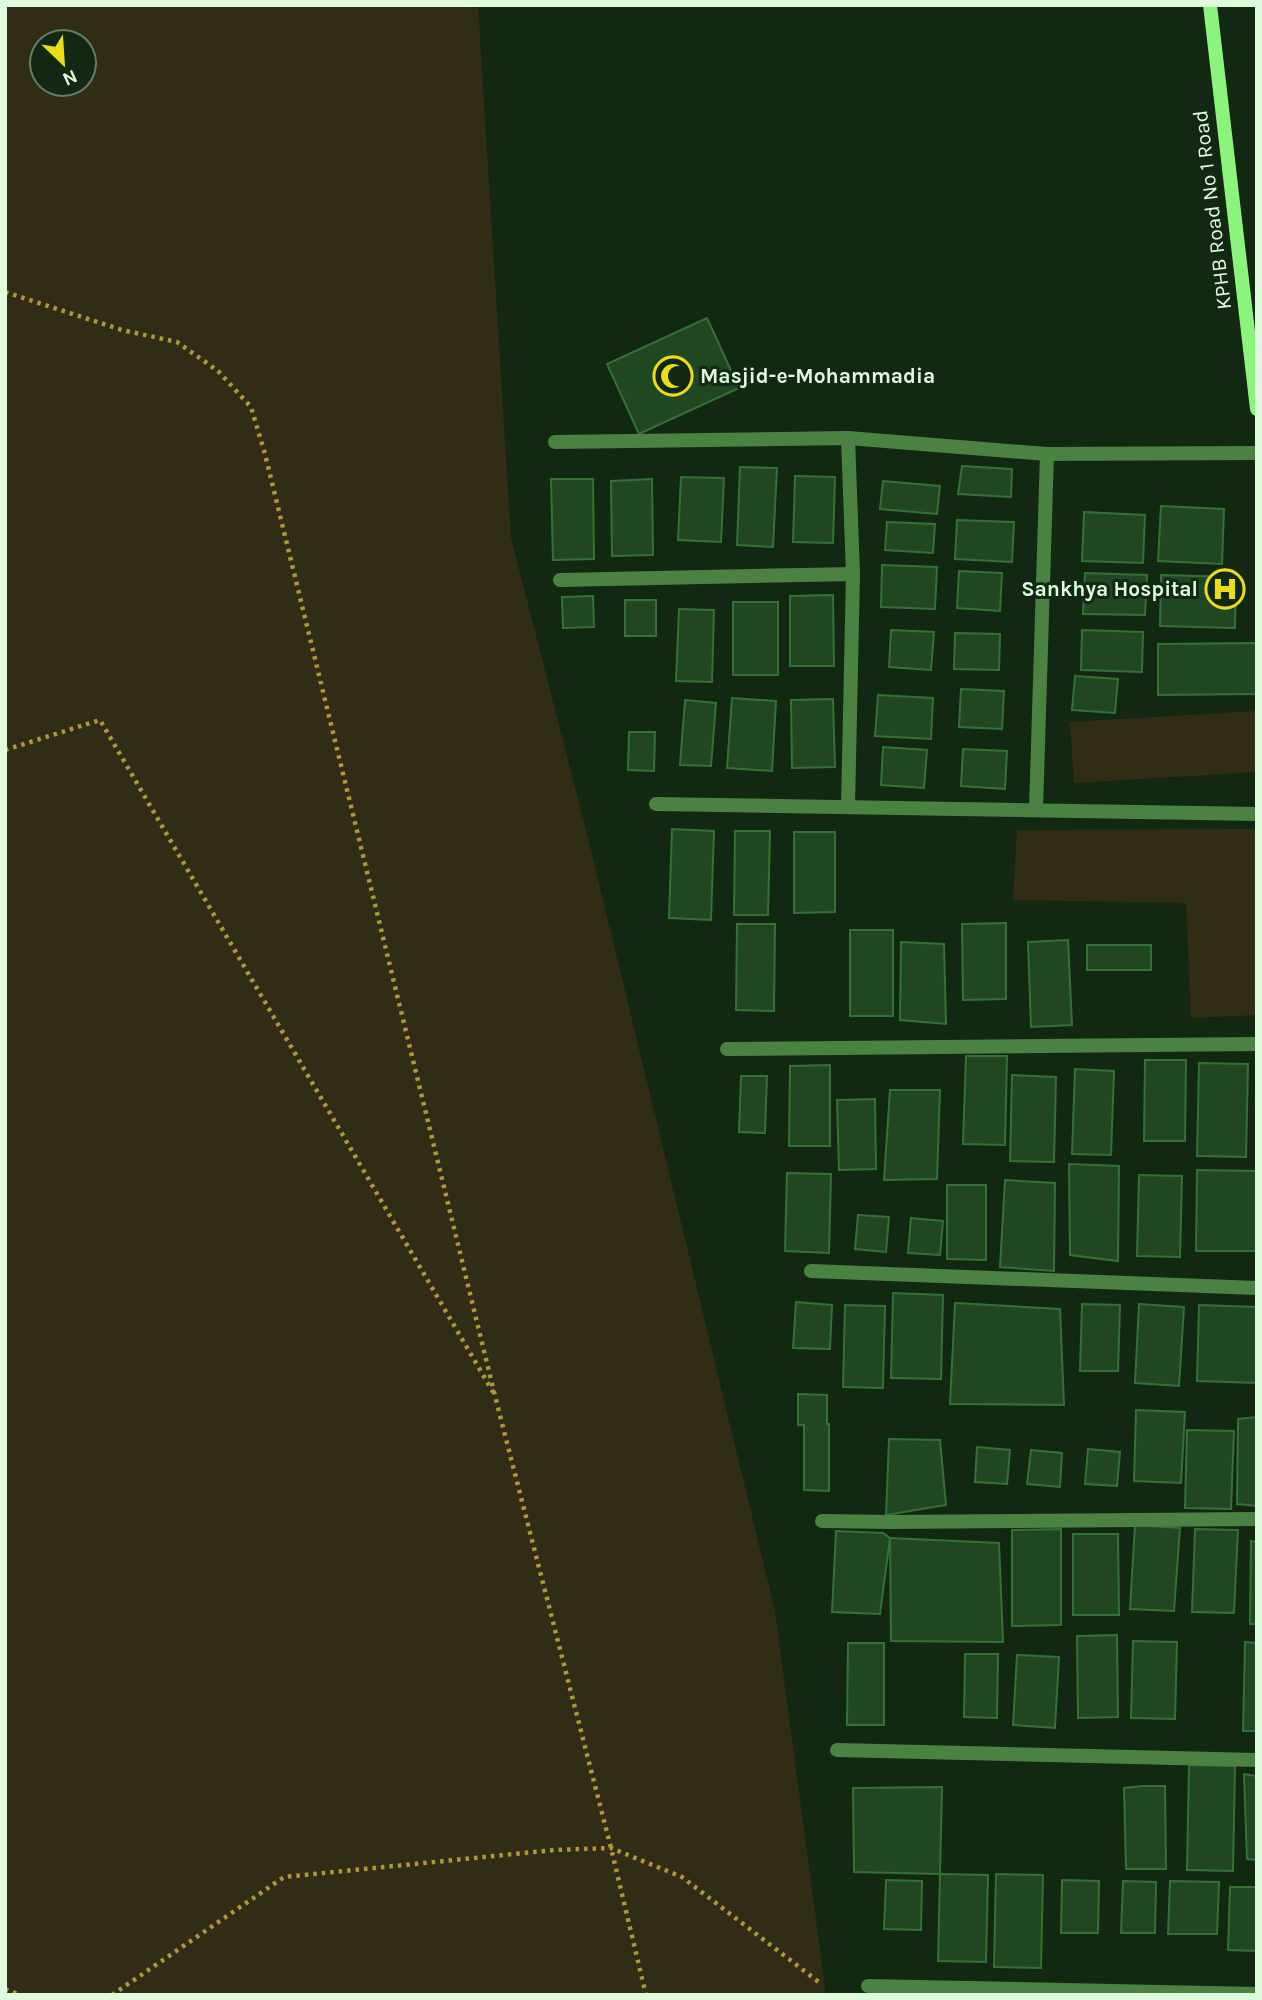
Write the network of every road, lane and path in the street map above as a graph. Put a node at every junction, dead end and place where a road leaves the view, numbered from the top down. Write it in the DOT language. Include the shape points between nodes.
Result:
graph roads {
  1 [pos="1210,5"];
  2 [pos="5,292"];
  3 [pos="1257,409"];
  4 [pos="848,438"];
  5 [pos="555,442"];
  6 [pos="1257,453"];
  7 [pos="1047,454"];
  8 [pos="853,574"];
  9 [pos="559,580"];
  10 [pos="5,750"];
  11 [pos="656,804"];
  12 [pos="848,807"];
  13 [pos="1036,810"];
  14 [pos="1257,814"];
  15 [pos="1257,1044"];
  16 [pos="726,1049"];
  17 [pos="811,1271"];
  18 [pos="1257,1288"];
  19 [pos="495,1396"];
  20 [pos="1257,1519"];
  21 [pos="822,1521"];
  22 [pos="837,1750"];
  23 [pos="1257,1760"];
  24 [pos="611,1848"];
  25 [pos="820,1983"];
  26 [pos="868,1986"];
  27 [pos="5,1989"];
  28 [pos="1257,1994"];
  29 [pos="20,1995"];
  30 [pos="112,1995"];
  31 [pos="646,1995"];
  1 -- 3 [label="main road, KPHB Road No 1 Road"];
  2 -- 19 [label="path" via="122,330 177,342 218,371 251,407"];
  4 -- 5 [label="street"];
  4 -- 7 [label="street"];
  4 -- 8 [label="street"];
  6 -- 7 [label="street"];
  7 -- 13 [label="street"];
  8 -- 9 [label="street"];
  8 -- 12 [label="street"];
  10 -- 19 [label="path" via="100,720"];
  11 -- 12 [label="street"];
  12 -- 13 [label="street"];
  13 -- 14 [label="street"];
  15 -- 16 [label="street"];
  17 -- 18 [label="street"];
  19 -- 24 [label="path"];
  20 -- 21 [label="street"];
  22 -- 23 [label="street"];
  24 -- 25 [label="path" via="682,1877"];
  24 -- 30 [label="path" via="284,1877"];
  24 -- 31 [label="path"];
  26 -- 28 [label="street"];
  27 -- 29 [label="path"];
}
